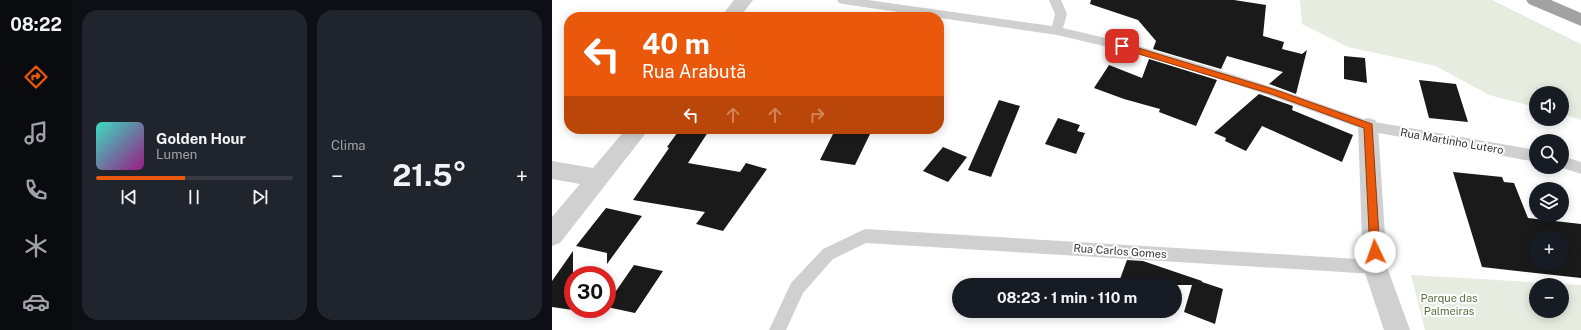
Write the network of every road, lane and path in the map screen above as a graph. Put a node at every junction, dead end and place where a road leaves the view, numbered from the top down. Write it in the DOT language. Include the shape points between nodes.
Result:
graph roads {
  1 [pos="744,0"];
  2 [pos="843,0"];
  3 [pos="1055,0"];
  4 [pos="1535,0"];
  5 [pos="734,12"];
  6 [pos="926,12"];
  7 [pos="944,15"];
  8 [pos="1581,20"];
  9 [pos="1057,31"];
  10 [pos="1368,126"];
  11 [pos="634,134"];
  12 [pos="1529,155"];
  13 [pos="1569,164"];
  14 [pos="1581,168"];
  15 [pos="552,170"];
  16 [pos="598,178"];
  17 [pos="552,235"];
  18 [pos="1376,267"];
  19 [pos="777,330"];
  20 [pos="1397,330"];
  1 -- 5 [label="street"];
  2 -- 6 [label="lane"];
  3 -- 9 [label="lane" via="1061,14"];
  4 -- 8 [label="highway"];
  7 -- 9 [label="lane"];
  9 -- 10 [label="lane, Rua Martinho Lutero" via="1135,49 1188,65"];
  10 -- 12 [label="lane, Rua Martinho Lutero"];
  10 -- 18 [label="street"];
  11 -- 16 [label="street"];
  13 -- 14 [label="lane"];
  15 -- 16 [label="street"];
  16 -- 17 [label="street"];
  18 -- 19 [label="lane, Rua Carlos Gomes" via="865,236 828,254 797,288"];
  18 -- 20 [label="street"];
}
